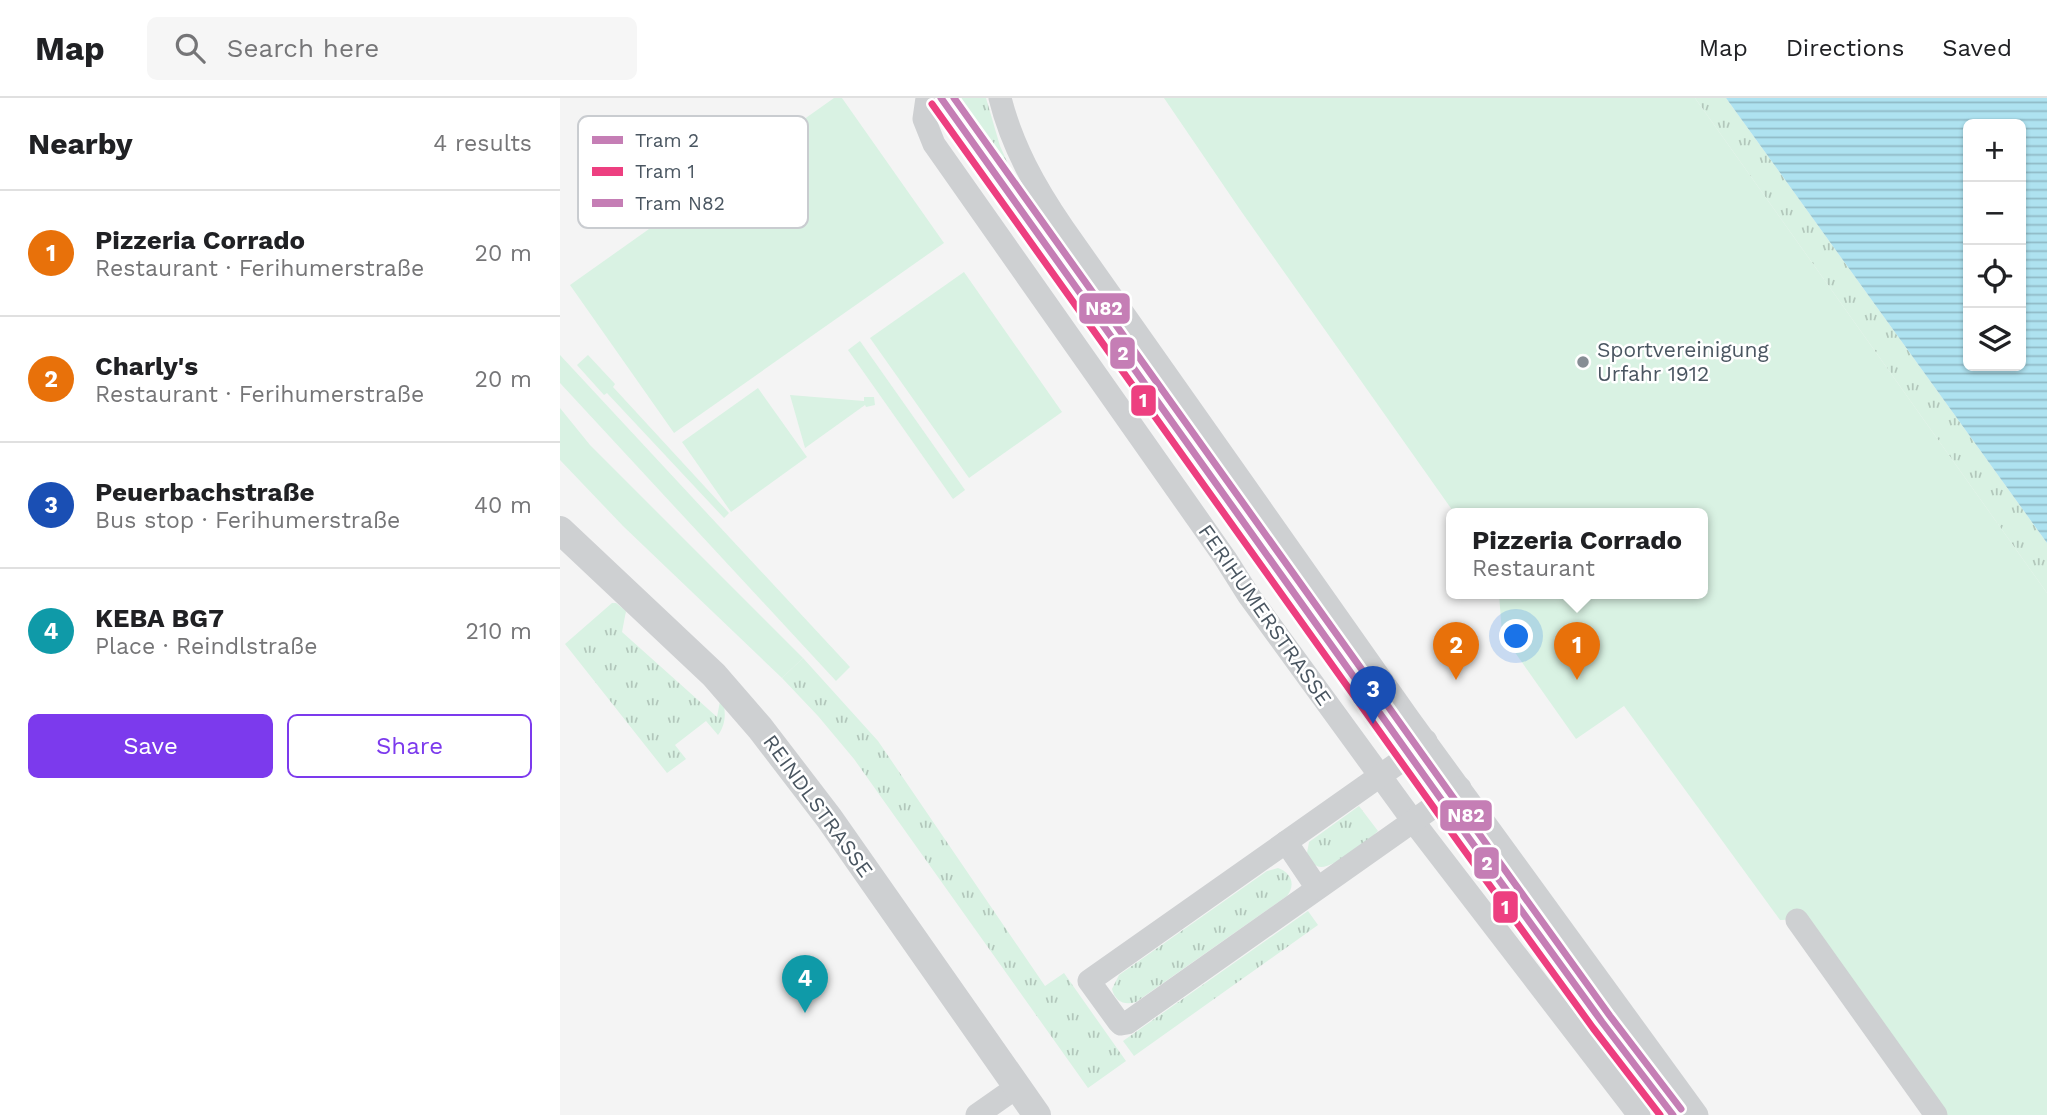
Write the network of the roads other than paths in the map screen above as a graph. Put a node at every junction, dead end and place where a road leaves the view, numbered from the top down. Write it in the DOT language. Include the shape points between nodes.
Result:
graph roads {
  1 [pos="927,98"];
  2 [pos="1000,98"];
  3 [pos="560,530"];
  4 [pos="1426,741"];
  5 [pos="1380,776"];
  6 [pos="1460,788"];
  7 [pos="1413,821"];
  8 [pos="1286,842"];
  9 [pos="1318,888"];
  10 [pos="1797,920"];
  11 [pos="1017,1087"];
  12 [pos="977,1115"];
  13 [pos="1037,1115"];
  14 [pos="1639,1115"];
  15 [pos="1697,1115"];
  16 [pos="1936,1115"];
  1 -- 5 [label="street, FERIHUMERSTRASSE" via="924,118 934,144"];
  2 -- 4 [label="street" via="1021,158 1052,212"];
  3 -- 11 [label="street, REINDLSTRASSE" via="714,675 760,727"];
  4 -- 5 [label="street"];
  4 -- 6 [label="street"];
  5 -- 7 [label="street, FERIHUMERSTRASSE"];
  5 -- 8 [label="street"];
  6 -- 7 [label="street"];
  6 -- 15 [label="street"];
  7 -- 9 [label="street"];
  7 -- 14 [label="street, FERIHUMERSTRASSE"];
  8 -- 9 [label="street"];
  8 -- 9 [label="street" via="1089,981 1118,1021 1127,1023"];
  10 -- 16 [label="street"];
  11 -- 12 [label="street"];
  11 -- 13 [label="street, REINDLSTRASSE"];
}
